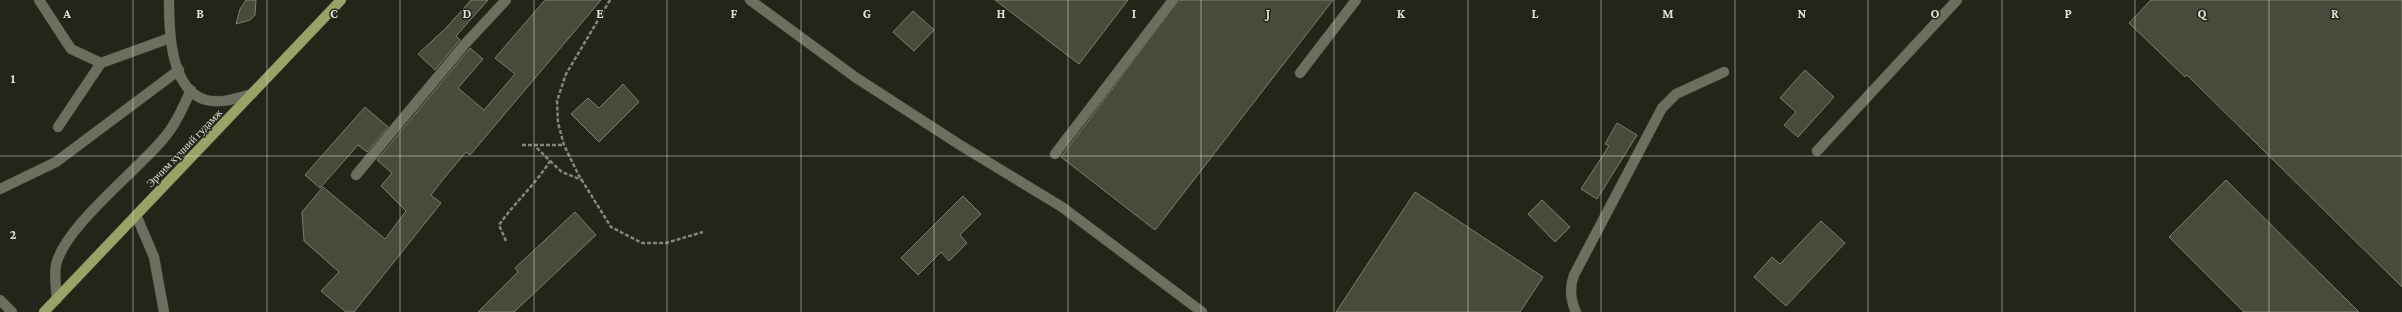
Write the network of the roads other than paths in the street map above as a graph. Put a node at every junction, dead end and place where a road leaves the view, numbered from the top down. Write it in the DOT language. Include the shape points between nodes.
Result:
graph roads {
  1 [pos="39,0"];
  2 [pos="169,0"];
  3 [pos="341,0"];
  4 [pos="506,0"];
  5 [pos="750,0"];
  6 [pos="1173,0"];
  7 [pos="1356,0"];
  8 [pos="1956,0"];
  9 [pos="170,38"];
  10 [pos="101,63"];
  11 [pos="179,70"];
  12 [pos="1724,72"];
  13 [pos="1300,73"];
  14 [pos="191,90"];
  15 [pos="252,94"];
  16 [pos="58,127"];
  17 [pos="1817,151"];
  18 [pos="1055,154"];
  19 [pos="356,175"];
  20 [pos="0,189"];
  21 [pos="136,215"];
  22 [pos="57,299"];
  23 [pos="0,300"];
  24 [pos="12,312"];
  25 [pos="44,312"];
  26 [pos="164,312"];
  27 [pos="1202,312"];
  28 [pos="1576,312"];
  1 -- 10 [label="street" via="71,49"];
  2 -- 9 [label="street"];
  3 -- 15 [label="main road, Эрчим хүчний гудамж"];
  4 -- 19 [label="street" via="465,44"];
  5 -- 27 [label="street" via="855,77 1062,207"];
  6 -- 18 [label="street"];
  7 -- 13 [label="street"];
  8 -- 17 [label="street"];
  9 -- 10 [label="street"];
  9 -- 11 [label="street"];
  10 -- 16 [label="street"];
  11 -- 14 [label="street"];
  11 -- 20 [label="street" via="56,162"];
  12 -- 28 [label="street" via="1676,94 1662,108 1574,274 1570,284 1570,299"];
  14 -- 15 [label="street" via="206,100 218,101"];
  14 -- 22 [label="street" via="176,121 164,138 105,197 73,234 56,266"];
  15 -- 21 [label="main road, Эрчим хүчний гудамж"];
  21 -- 22 [label="main road, Эрчим хүчний гудамж"];
  21 -- 26 [label="street" via="154,256"];
  22 -- 25 [label="main road, Эрчим хүчний гудамж"];
  23 -- 24 [label="street"];
}
